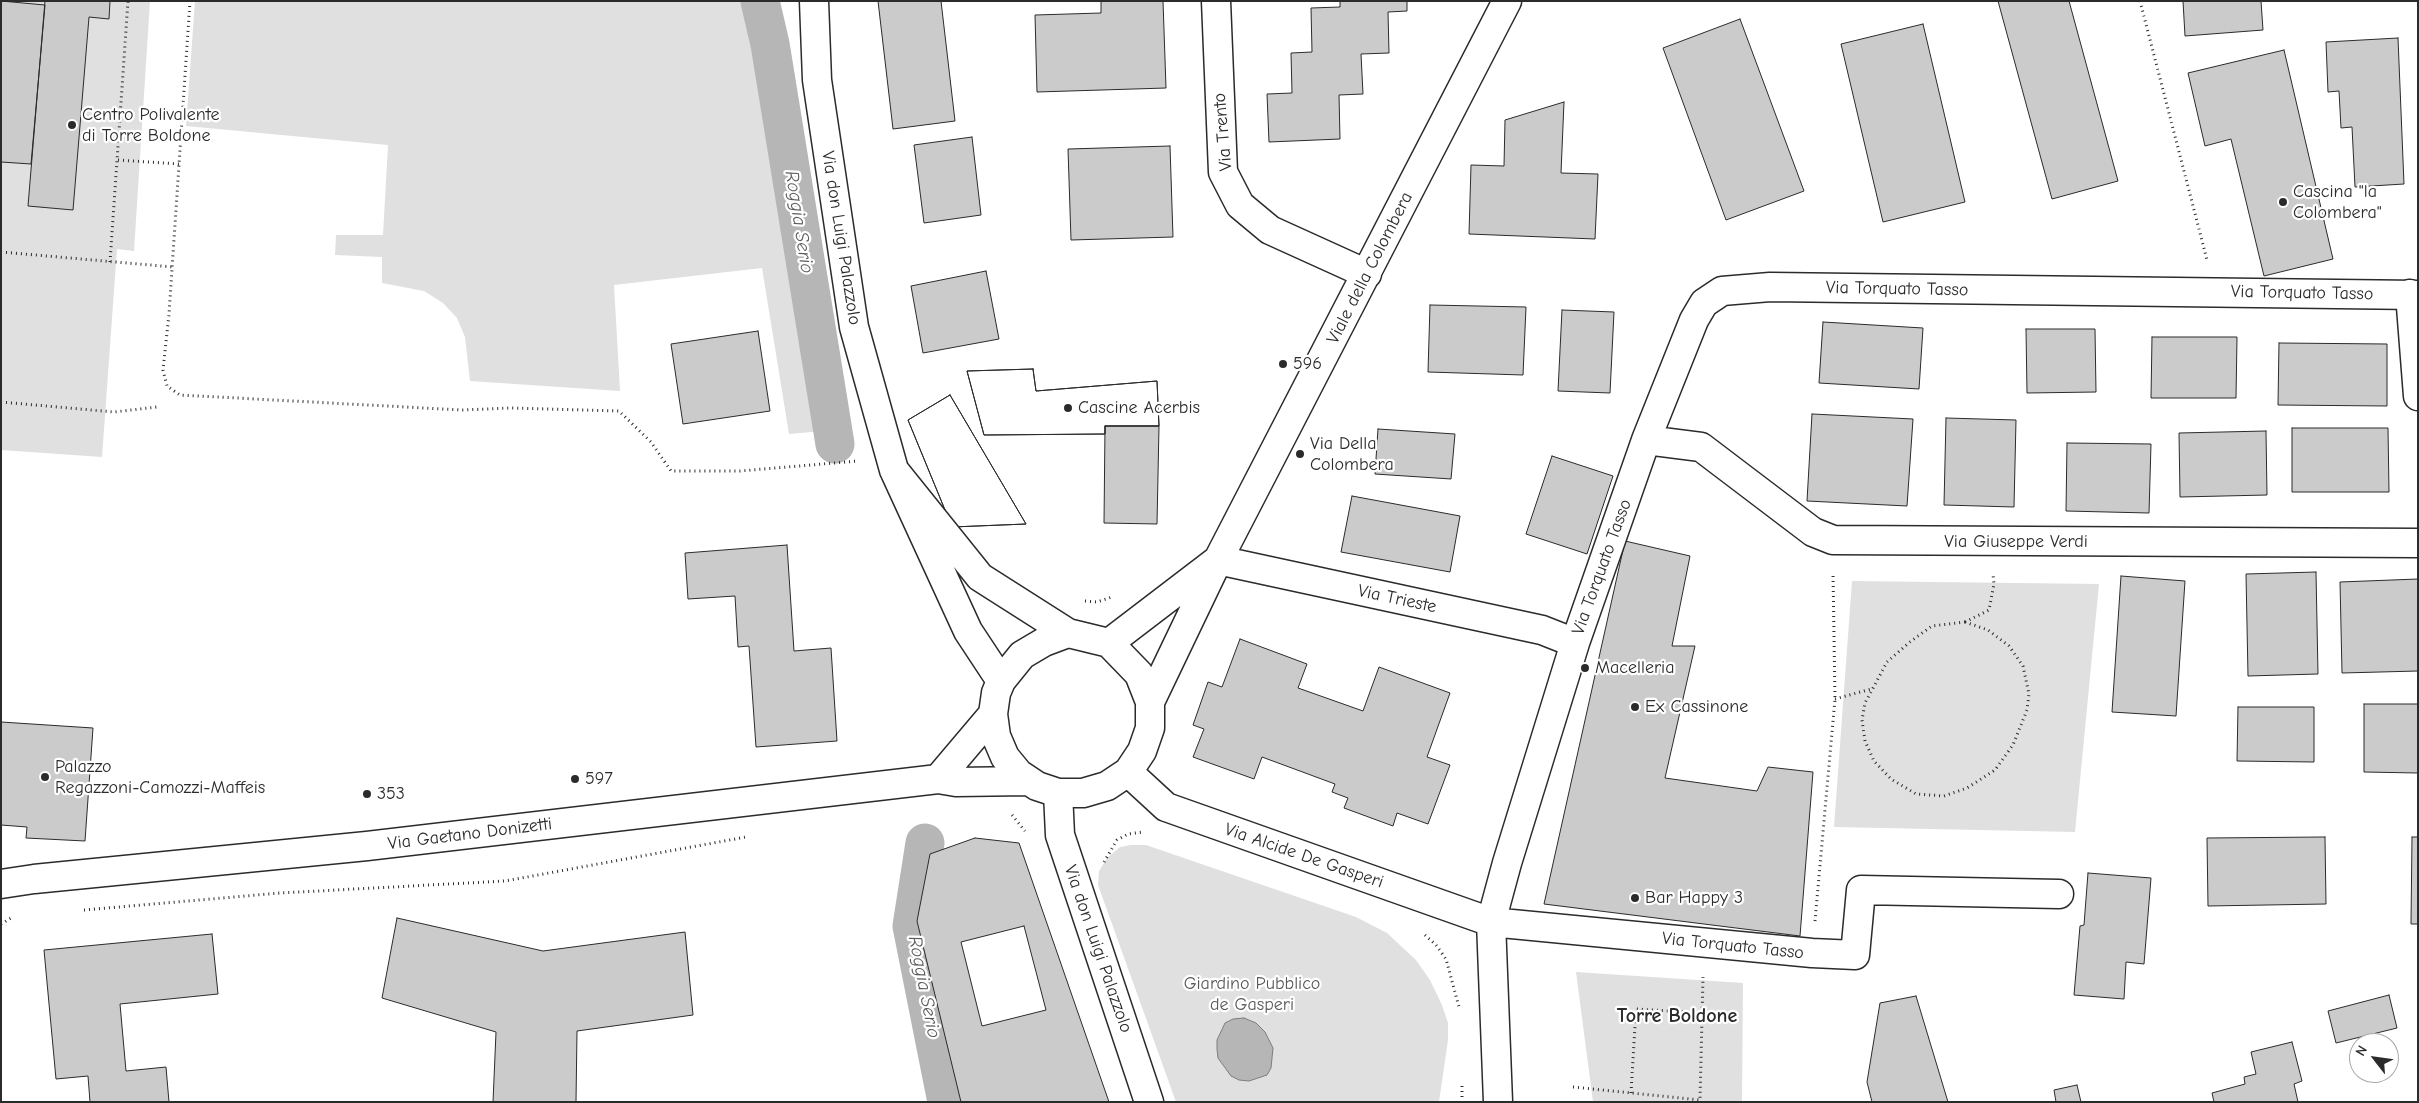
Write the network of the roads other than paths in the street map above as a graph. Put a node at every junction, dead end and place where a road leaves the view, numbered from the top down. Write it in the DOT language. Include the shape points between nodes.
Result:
graph roads {
  1 [pos="814,1"];
  2 [pos="1216,1"];
  3 [pos="1507,1"];
  4 [pos="1367,274"];
  5 [pos="2414,294"];
  6 [pos="2418,396"];
  7 [pos="1646,440"];
  8 [pos="894,470"];
  9 [pos="2418,543"];
  10 [pos="1218,560"];
  11 [pos="1068,633"];
  12 [pos="1575,642"];
  13 [pos="1109,643"];
  14 [pos="1001,681"];
  15 [pos="1150,702"];
  16 [pos="993,714"];
  17 [pos="1128,772"];
  18 [pos="938,779"];
  19 [pos="1028,780"];
  20 [pos="1058,793"];
  21 [pos="1,884"];
  22 [pos="2059,894"];
  23 [pos="1491,922"];
  24 [pos="1150,1102"];
  25 [pos="1498,1102"];
  1 -- 8 [label="street, Via don Luigi Palazzolo" via="817,80 854,326"];
  2 -- 4 [label="street, Via Trento" via="1222,172 1240,205 1270,230"];
  3 -- 4 [label="street, Viale della Colombera"];
  4 -- 10 [label="street, Viale della Colombera"];
  5 -- 6 [label="street"];
  5 -- 7 [label="street, Via Torquato Tasso" via="1780,288 1722,291 1704,303 1694,320"];
  7 -- 9 [label="street, Via Giuseppe Verdi" via="1701,447 1813,532 1833,540"];
  7 -- 12 [label="street, Via Torquato Tasso"];
  8 -- 11 [label="street, Via don Luigi Palazzolo" via="980,578"];
  8 -- 14 [label="street, Via don Luigi Palazzolo" via="968,631"];
  10 -- 12 [label="street, Via Trieste" via="1542,630"];
  10 -- 13 [label="street, Viale della Colombera"];
  10 -- 15 [label="street, Viale della Colombera"];
  11 -- 13 [label="street, Via don Luigi Palazzolo"];
  11 -- 14 [label="street" via="1022,655"];
  12 -- 23 [label="street, Via Torquato Tasso"];
  13 -- 15 [label="street" via="1139,674"];
  14 -- 16 [label="street"];
  15 -- 17 [label="street" via="1150,728 1142,751"];
  16 -- 18 [label="street"];
  16 -- 19 [label="street" via="996,736 1005,757"];
  17 -- 20 [label="street" via="1107,786 1083,793"];
  17 -- 23 [label="street, Via Alcide De Gasperi" via="1166,807"];
  18 -- 19 [label="street, Via Gaetano Donizetti" via="956,782"];
  18 -- 21 [label="street, Via Gaetano Donizetti" via="367,846"];
  19 -- 20 [label="street"];
  20 -- 24 [label="street, Via don Luigi Palazzolo" via="1060,835"];
  22 -- 23 [label="street, Via Torquato Tasso" via="1861,890 1855,955"];
  23 -- 25 [label="street"];
}
